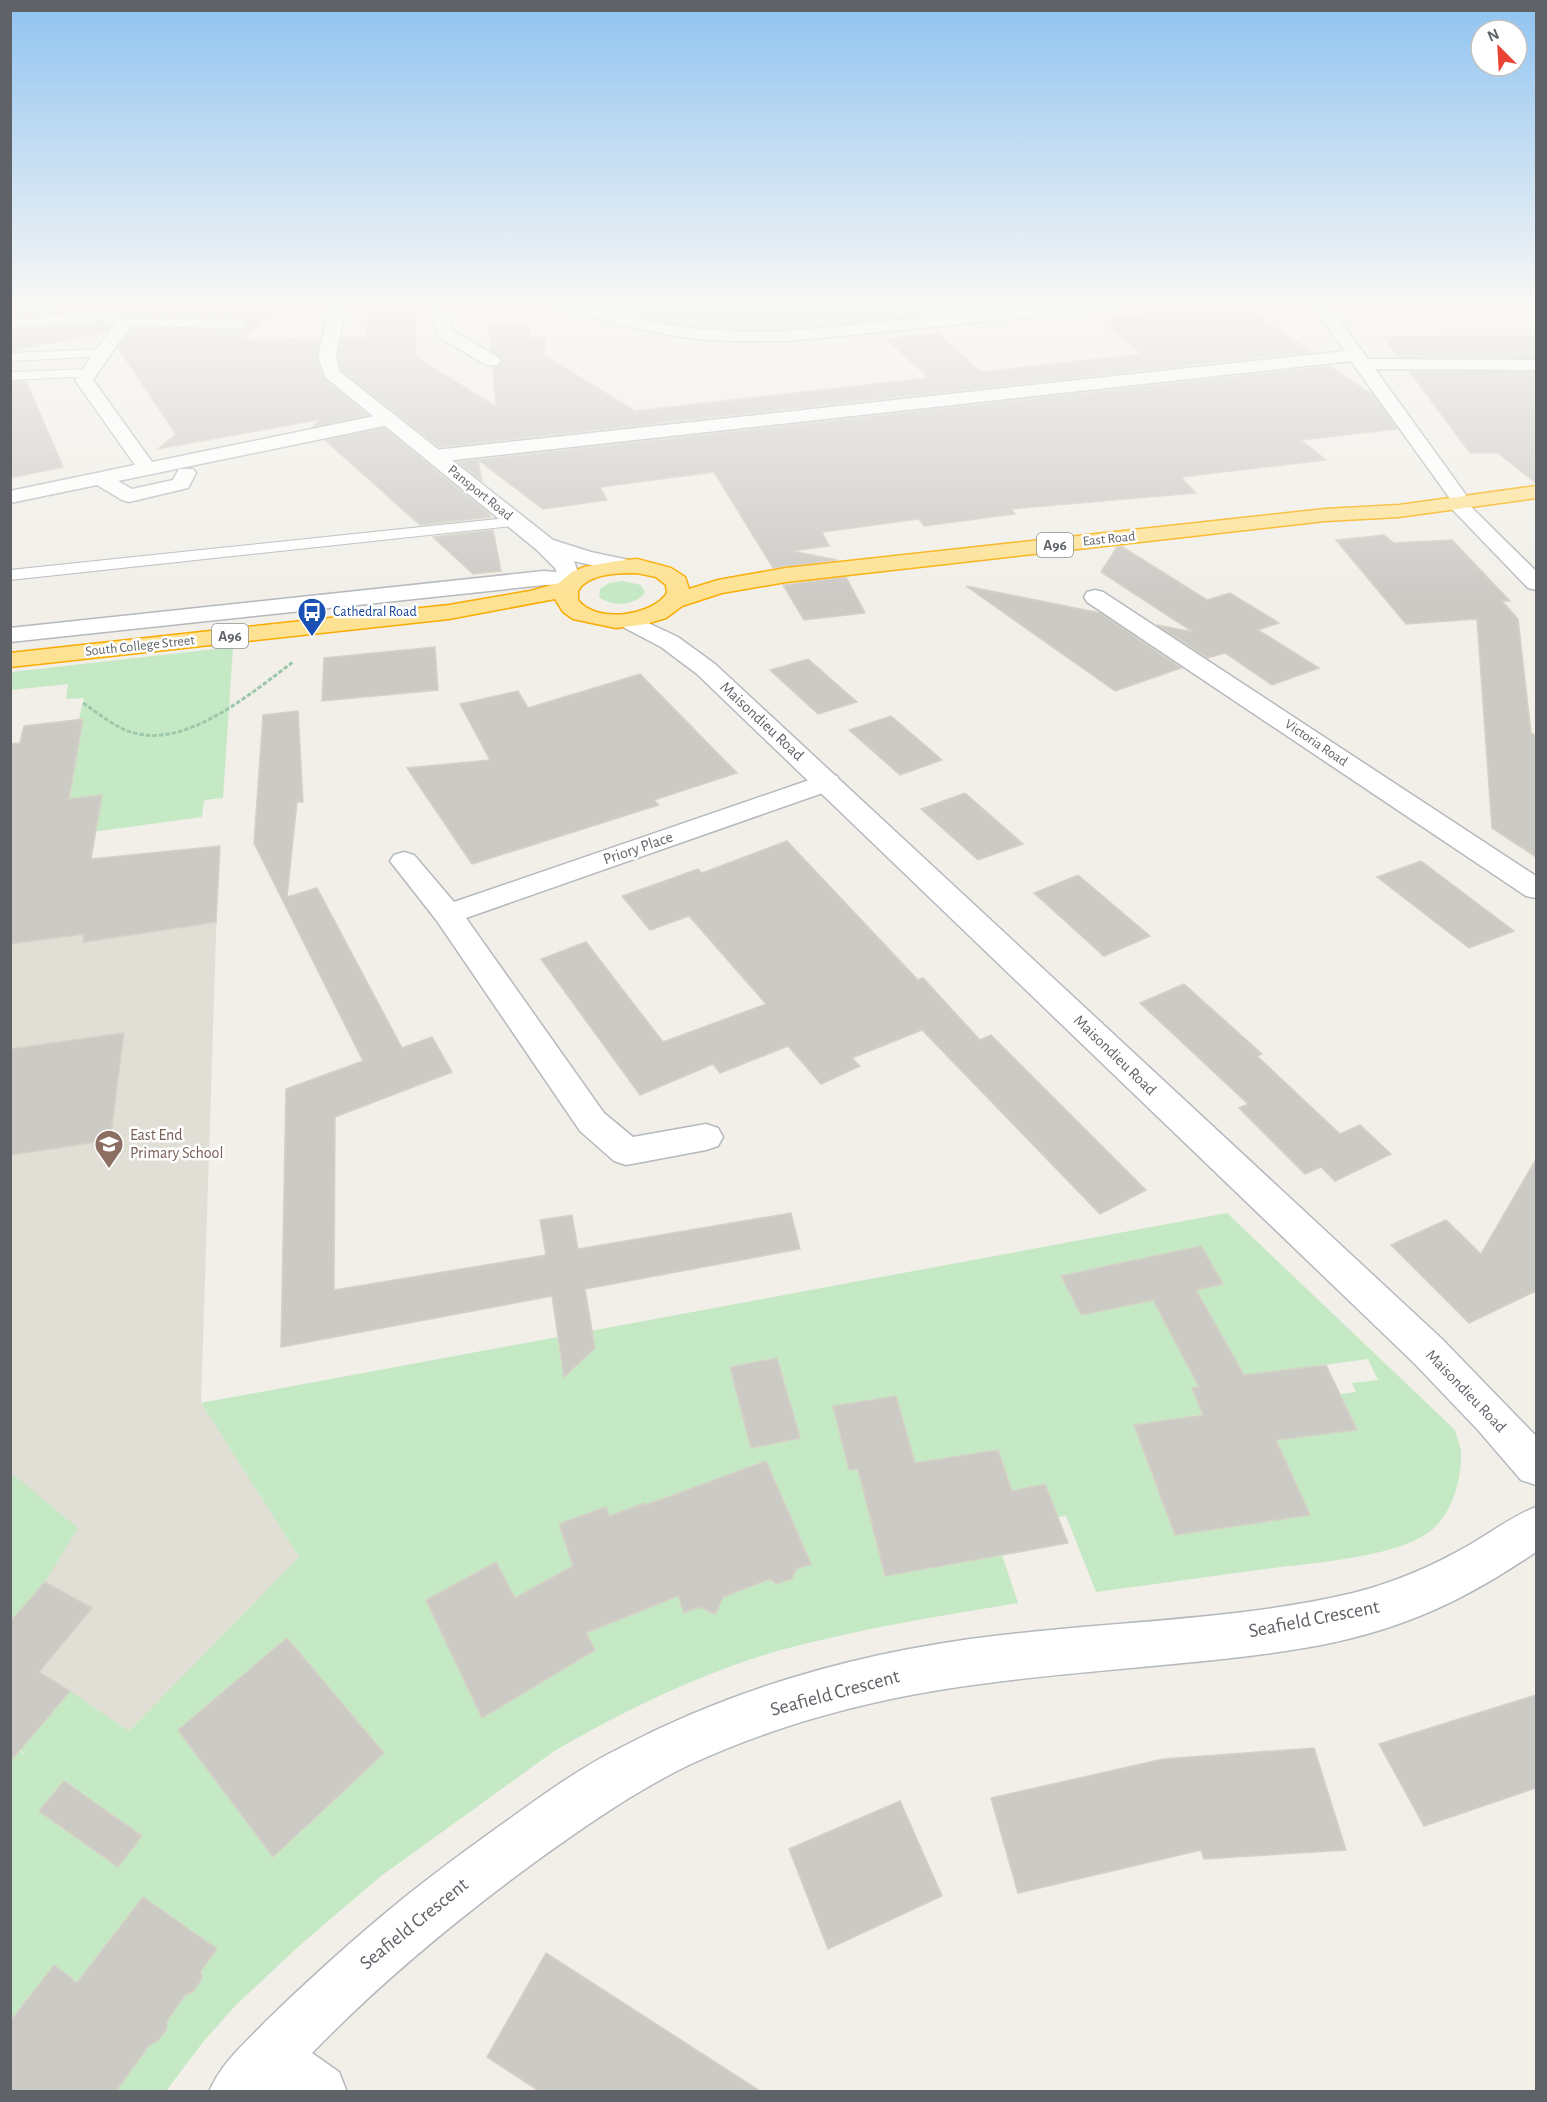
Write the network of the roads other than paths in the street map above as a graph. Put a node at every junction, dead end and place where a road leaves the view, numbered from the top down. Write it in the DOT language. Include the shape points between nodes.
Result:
graph roads {
  1 [pos="102,401"];
  2 [pos="367,401"];
  3 [pos="959,401"];
  4 [pos="1389,401"];
  5 [pos="389,418"];
  6 [pos="435,456"];
  7 [pos="192,459"];
  8 [pos="147,469"];
  9 [pos="100,478"];
  10 [pos="1536,490"];
  11 [pos="10,497"];
  12 [pos="1457,499"];
  13 [pos="516,522"];
  14 [pos="545,545"];
  15 [pos="625,566"];
  16 [pos="10,575"];
  17 [pos="666,575"];
  18 [pos="786,575"];
  19 [pos="1536,583"];
  20 [pos="571,590"];
  21 [pos="1095,597"];
  22 [pos="674,603"];
  23 [pos="630,621"];
  24 [pos="10,635"];
  25 [pos="686,651"];
  26 [pos="10,660"];
  27 [pos="827,782"];
  28 [pos="404,861"];
  29 [pos="1536,889"];
  30 [pos="448,914"];
  31 [pos="706,1137"];
  32 [pos="1536,1466"];
  33 [pos="1536,1527"];
  34 [pos="254,2074"];
  35 [pos="319,2091"];
  1 -- 8 [label="street"];
  2 -- 5 [label="street, Pansport Road"];
  3 -- 6 [label="street"];
  4 -- 12 [label="street"];
  5 -- 6 [label="street, Pansport Road"];
  5 -- 7 [label="street"];
  6 -- 13 [label="street, Pansport Road"];
  7 -- 8 [label="street"];
  7 -- 9 [label="street" via="181,484 129,496"];
  8 -- 9 [label="street"];
  9 -- 11 [label="street"];
  10 -- 12 [label="highway, A96"];
  12 -- 18 [label="highway, East Road / A96" via="1399,511 1325,515"];
  12 -- 19 [label="street"];
  13 -- 14 [label="street, Pansport Road"];
  13 -- 16 [label="lane"];
  14 -- 15 [label="street"];
  14 -- 20 [label="street" via="566,566"];
  15 -- 17 [label="highway, A96"];
  15 -- 20 [label="highway, A96" via="588,573"];
  17 -- 18 [label="highway, A96"];
  17 -- 22 [label="highway" via="676,582 679,591"];
  18 -- 22 [label="highway, A96" via="718,587"];
  20 -- 23 [label="highway, A96" via="597,619"];
  20 -- 24 [label="street" via="544,578"];
  20 -- 26 [label="highway, South College Street / A96" via="449,612"];
  21 -- 29 [label="street, Victoria Road"];
  22 -- 23 [label="highway, A96" via="649,617"];
  22 -- 25 [label="street" via="674,628"];
  23 -- 25 [label="street"];
  25 -- 27 [label="street, Maisondieu Road"];
  27 -- 30 [label="street, Priory Place"];
  27 -- 32 [label="street, Maisondieu Road" via="1428,1351"];
  28 -- 30 [label="street"];
  30 -- 31 [label="street" via="592,1122 627,1152"];
  33 -- 34 [label="street, Seafield Crescent" via="1432,1588 1349,1617 1260,1632 937,1667 825,1691 697,1738 617,1776 454,1889 349,1977"];
  34 -- 35 [label="street"];
}
